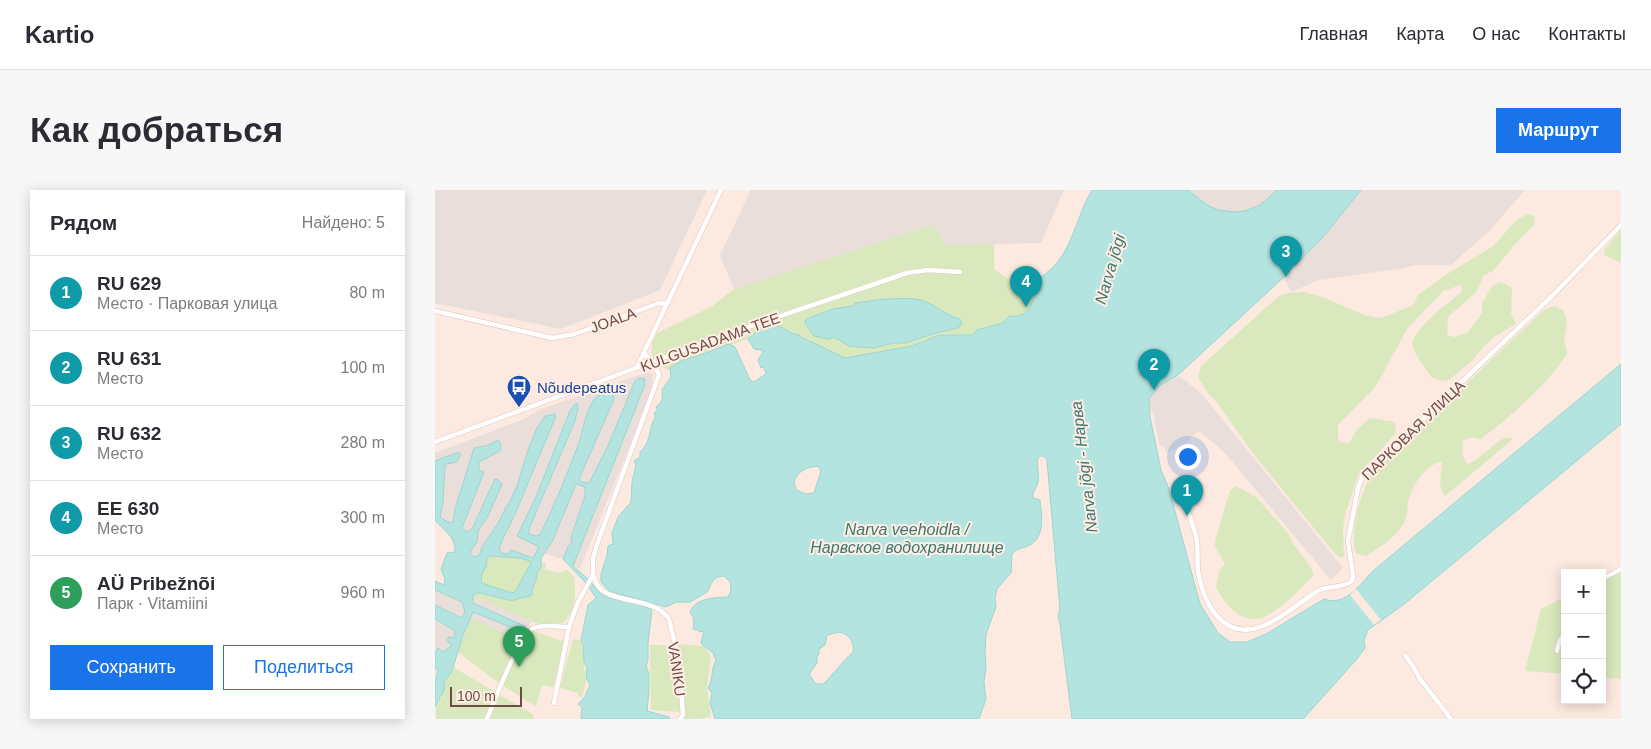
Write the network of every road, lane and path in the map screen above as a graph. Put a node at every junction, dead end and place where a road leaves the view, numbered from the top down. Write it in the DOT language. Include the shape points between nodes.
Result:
graph roads {
  1 [pos="721,190"];
  2 [pos="1621,225"];
  3 [pos="960,272"];
  4 [pos="667,304"];
  5 [pos="435,311"];
  6 [pos="644,353"];
  7 [pos="651,363"];
  8 [pos="636,368"];
  9 [pos="435,442"];
  10 [pos="1187,508"];
  11 [pos="1621,570"];
  12 [pos="592,577"];
  13 [pos="1606,577"];
  14 [pos="569,627"];
  15 [pos="1561,639"];
  16 [pos="1557,651"];
  17 [pos="1405,655"];
  18 [pos="554,703"];
  19 [pos="487,719"];
  20 [pos="680,719"];
  21 [pos="1451,719"];
  1 -- 4 [label="street"];
  2 -- 10 [label="street, ПАРКОВАЯ УЛИЦА" via="1553,295 1361,477 1348,541 1353,576 1346,585 1318,590 1264,626 1245,630 1228,626 1215,615 1204,590 1198,570 1197,539"];
  3 -- 7 [label="street, KULGUSADAMA TEE" via="928,270 907,273"];
  4 -- 5 [label="street, JOALA" via="659,303 575,334 552,338"];
  4 -- 6 [label="street"];
  6 -- 7 [label="street"];
  6 -- 8 [label="street"];
  7 -- 8 [label="street, KULGUSADAMA TEE"];
  7 -- 12 [label="street" via="659,375 596,547"];
  8 -- 9 [label="street, KULGUSADAMA TEE"];
  11 -- 13 [label="street"];
  12 -- 14 [label="street"];
  12 -- 20 [label="street, VANIKU" via="603,591 653,606 666,614 679,662 683,715"];
  14 -- 18 [label="street"];
  14 -- 19 [label="street" via="539,627 527,634"];
  15 -- 16 [label="street"];
  17 -- 21 [label="street"];
}
